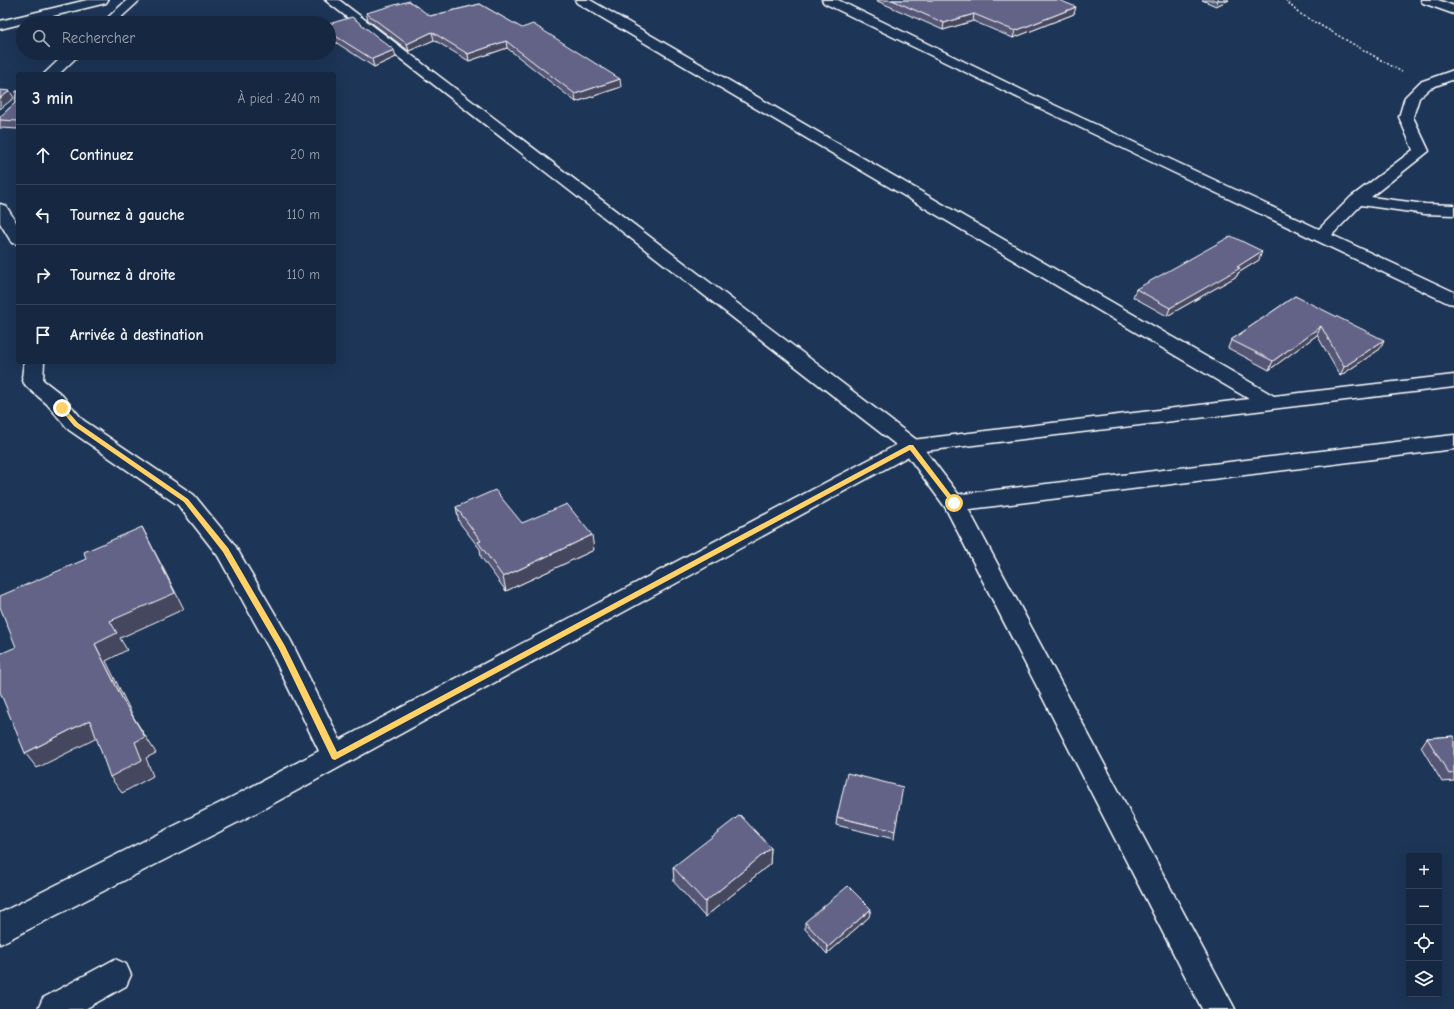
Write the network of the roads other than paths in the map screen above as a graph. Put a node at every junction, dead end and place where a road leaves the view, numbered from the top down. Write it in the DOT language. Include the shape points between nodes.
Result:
graph roads {
  1 [pos="102,0"];
  2 [pos="134,0"];
  3 [pos="331,0"];
  4 [pos="581,0"];
  5 [pos="828,0"];
  6 [pos="1427,0"];
  7 [pos="1454,10"];
  8 [pos="37,16"];
  9 [pos="116,16"];
  10 [pos="16,21"];
  11 [pos="0,25"];
  12 [pos="66,60"];
  13 [pos="53,72"];
  14 [pos="1454,74"];
  15 [pos="1357,200"];
  16 [pos="0,209"];
  17 [pos="1454,210"];
  18 [pos="16,236"];
  19 [pos="1320,237"];
  20 [pos="1454,299"];
  21 [pos="34,364"];
  22 [pos="1454,381"];
  23 [pos="1270,403"];
  24 [pos="1454,442"];
  25 [pos="911,446"];
  26 [pos="954,503"];
  27 [pos="335,756"];
  28 [pos="0,929"];
  29 [pos="114,975"];
  30 [pos="54,1009"];
  31 [pos="1219,1009"];
  1 -- 8 [label="street"];
  2 -- 9 [label="street"];
  3 -- 25 [label="street"];
  4 -- 23 [label="street"];
  5 -- 19 [label="street"];
  6 -- 7 [label="street"];
  10 -- 11 [label="street"];
  12 -- 13 [label="street"];
  14 -- 15 [label="street" via="1425,85 1412,97 1406,117 1421,151"];
  15 -- 17 [label="street"];
  15 -- 19 [label="street"];
  16 -- 18 [label="street"];
  19 -- 20 [label="street"];
  21 -- 27 [label="street" via="34,383 54,399 76,425 186,500 226,550 282,648"];
  22 -- 23 [label="street"];
  23 -- 25 [label="street"];
  24 -- 26 [label="street"];
  25 -- 26 [label="street"];
  25 -- 27 [label="street"];
  26 -- 31 [label="street"];
  27 -- 28 [label="street" via="238,809"];
  29 -- 30 [label="street"];
}
